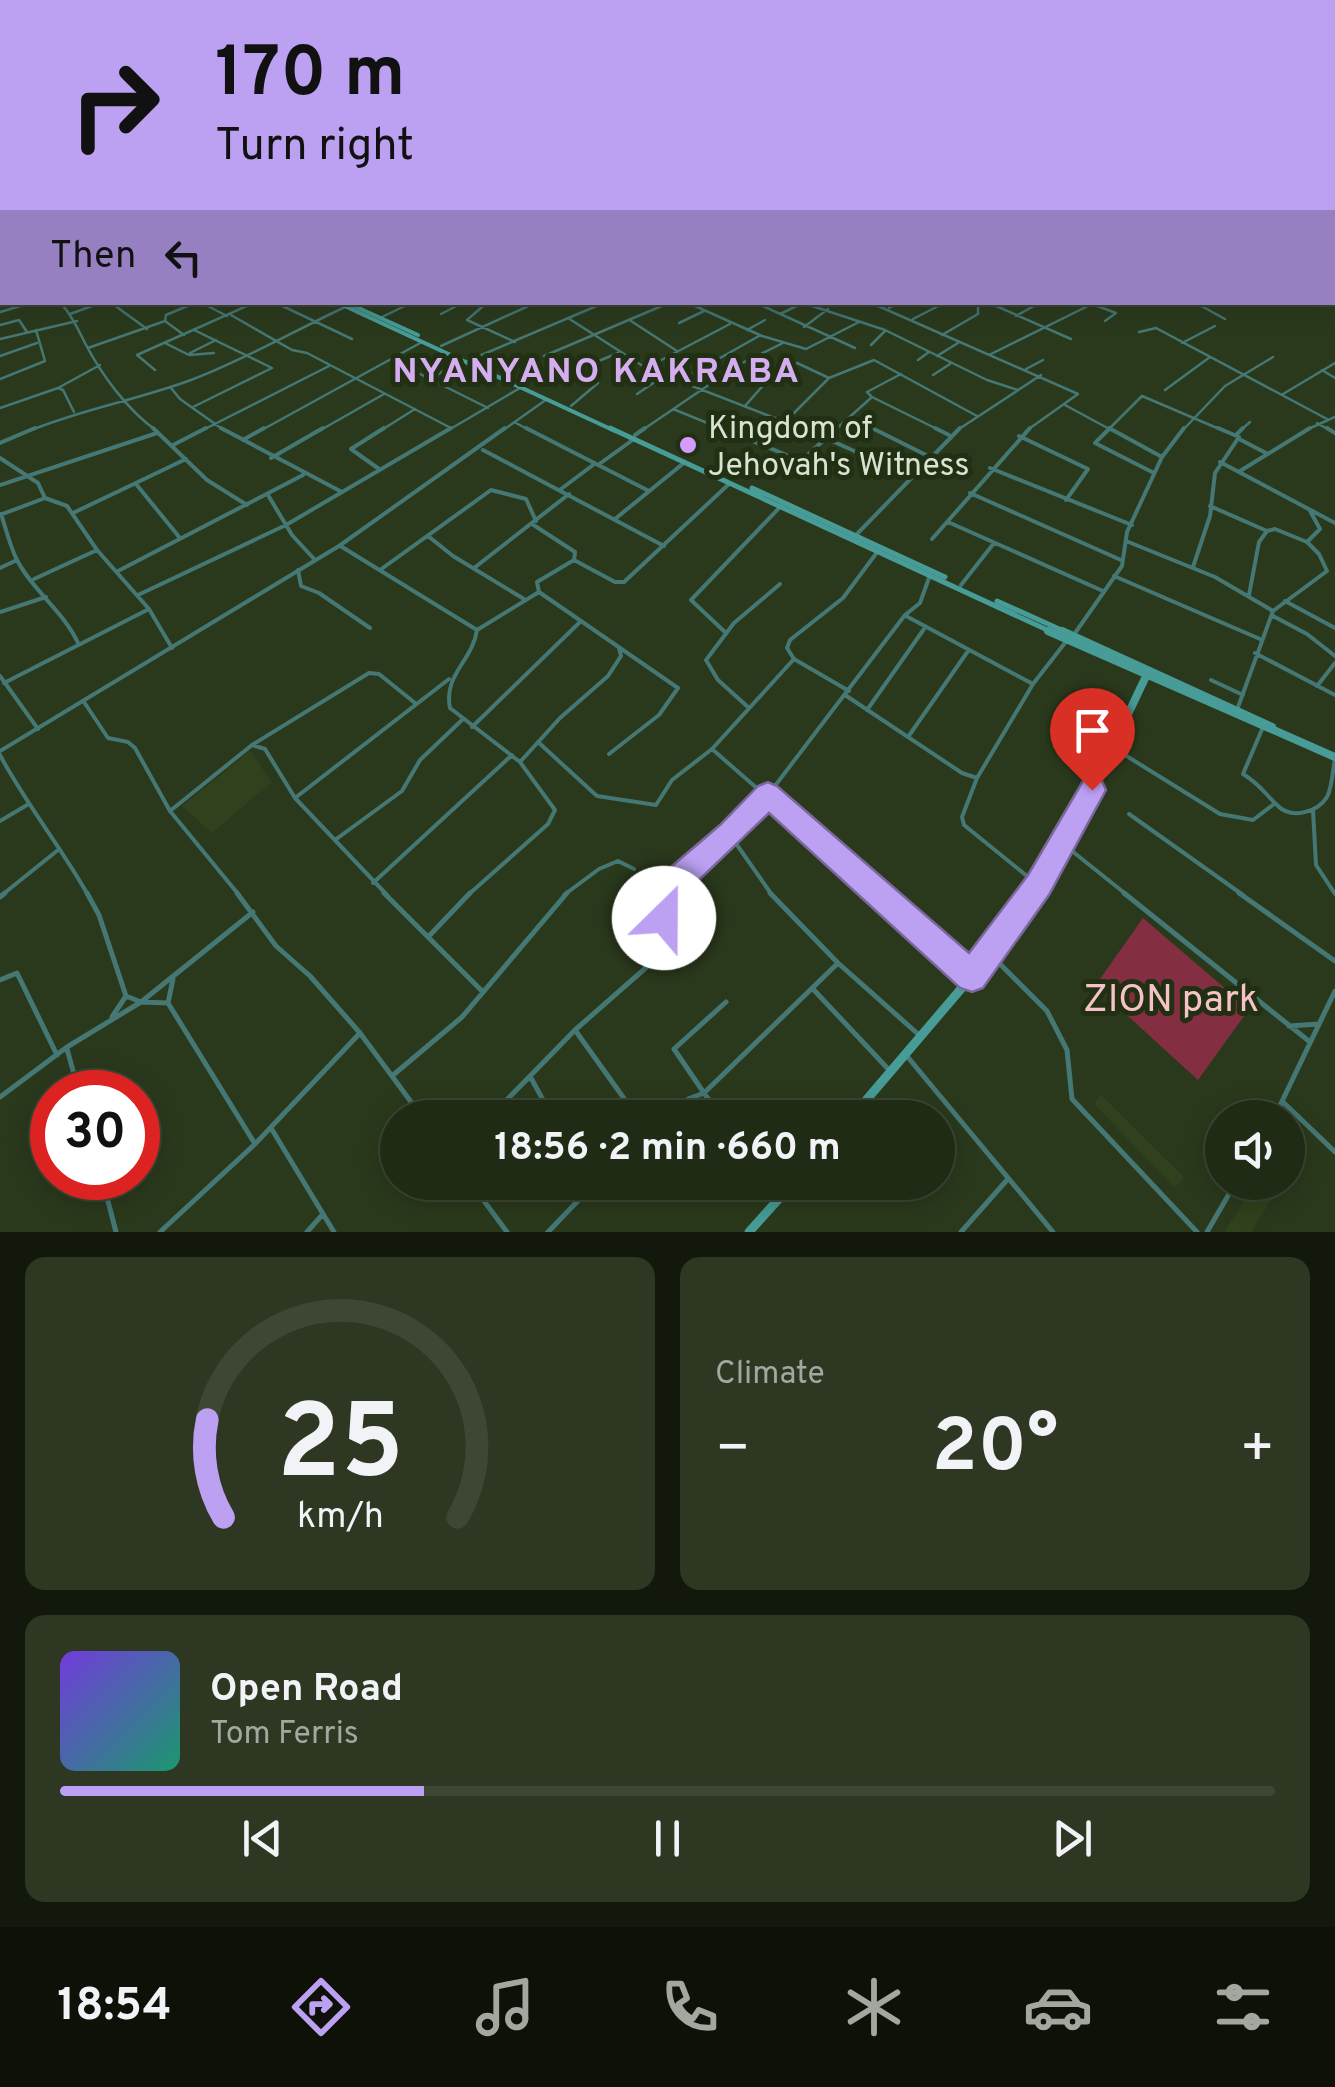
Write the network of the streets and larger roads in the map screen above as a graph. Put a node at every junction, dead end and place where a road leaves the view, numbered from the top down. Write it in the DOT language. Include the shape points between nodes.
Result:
graph roads {
  1 [pos="62,305"];
  2 [pos="95,305"];
  3 [pos="114,305"];
  4 [pos="191,305"];
  5 [pos="205,305"];
  6 [pos="250,305"];
  7 [pos="280,305"];
  8 [pos="346,305"];
  9 [pos="407,305"];
  10 [pos="459,305"];
  11 [pos="530,305"];
  12 [pos="595,305"];
  13 [pos="664,305"];
  14 [pos="692,305"];
  15 [pos="760,305"];
  16 [pos="797,305"];
  17 [pos="810,305"];
  18 [pos="879,305"];
  19 [pos="894,305"];
  20 [pos="940,305"];
  21 [pos="978,305"];
  22 [pos="993,305"];
  23 [pos="1036,305"];
  24 [pos="1090,305"];
  25 [pos="1098,305"];
  26 [pos="1198,305"];
  27 [pos="1204,305"];
  28 [pos="1201,307"];
  29 [pos="482,308"];
  30 [pos="889,308"];
  31 [pos="828,309"];
  32 [pos="704,311"];
  33 [pos="70,314"];
  34 [pos="441,314"];
  35 [pos="229,315"];
  36 [pos="778,315"];
  37 [pos="1016,316"];
  38 [pos="380,318"];
  39 [pos="568,318"];
  40 [pos="912,319"];
  41 [pos="1225,319"];
  42 [pos="765,320"];
  43 [pos="76,321"];
  44 [pos="315,321"];
  45 [pos="630,321"];
  46 [pos="165,322"];
  47 [pos="858,322"];
  48 [pos="1104,322"];
  49 [pos="730,323"];
  50 [pos="679,324"];
  51 [pos="0,325"];
  52 [pos="484,326"];
  53 [pos="1215,326"];
  54 [pos="803,327"];
  55 [pos="1041,328"];
  56 [pos="147,329"];
  57 [pos="36,330"];
  58 [pos="194,330"];
  59 [pos="747,330"];
  60 [pos="885,330"];
  61 [pos="27,332"];
  62 [pos="1139,332"];
  63 [pos="184,334"];
  64 [pos="942,335"];
  65 [pos="593,336"];
  66 [pos="760,336"];
  67 [pos="352,339"];
  68 [pos="831,339"];
  69 [pos="1072,339"];
  70 [pos="0,340"];
  71 [pos="216,340"];
  72 [pos="276,341"];
  73 [pos="37,342"];
  74 [pos="422,342"];
  75 [pos="515,342"];
  76 [pos="166,343"];
  77 [pos="784,343"];
  78 [pos="958,343"];
  79 [pos="1182,343"];
  80 [pos="871,345"];
  81 [pos="441,346"];
  82 [pos="88,348"];
  83 [pos="855,348"];
  84 [pos="678,351"];
  85 [pos="929,352"];
  86 [pos="190,353"];
  87 [pos="214,353"];
  88 [pos="618,353"];
  89 [pos="0,356"];
  90 [pos="246,356"];
  91 [pos="937,356"];
  92 [pos="989,356"];
  93 [pos="1210,357"];
  94 [pos="1272,358"];
  95 [pos="391,360"];
  96 [pos="918,360"];
  97 [pos="1043,360"];
  98 [pos="465,361"];
  99 [pos="952,363"];
  100 [pos="1335,364"];
  101 [pos="100,365"];
  102 [pos="329,366"];
  103 [pos="646,368"];
  104 [pos="1026,369"];
  105 [pos="155,370"];
  106 [pos="577,370"];
  107 [pos="1321,370"];
  108 [pos="901,374"];
  109 [pos="664,375"];
  110 [pos="933,375"];
  111 [pos="1042,376"];
  112 [pos="1246,376"];
  113 [pos="829,378"];
  114 [pos="1335,378"];
  115 [pos="0,379"];
  116 [pos="358,379"];
  117 [pos="430,380"];
  118 [pos="681,380"];
  119 [pos="58,388"];
  120 [pos="171,388"];
  121 [pos="520,388"];
  122 [pos="701,390"];
  123 [pos="1018,390"];
  124 [pos="1165,390"];
  125 [pos="385,393"];
  126 [pos="636,394"];
  127 [pos="1284,394"];
  128 [pos="872,397"];
  129 [pos="547,399"];
  130 [pos="124,402"];
  131 [pos="1065,404"];
  132 [pos="571,406"];
  133 [pos="745,406"];
  134 [pos="0,408"];
  135 [pos="190,408"];
  136 [pos="488,408"];
  137 [pos="414,409"];
  138 [pos="673,409"];
  139 [pos="74,412"];
  140 [pos="976,416"];
  141 [pos="1194,416"];
  142 [pos="850,417"];
  143 [pos="1335,417"];
  144 [pos="1327,419"];
  145 [pos="786,421"];
  146 [pos="514,422"];
  147 [pos="1250,422"];
  148 [pos="216,423"];
  149 [pos="1317,423"];
  150 [pos="450,427"];
  151 [pos="1108,430"];
  152 [pos="158,432"];
  153 [pos="1335,433"];
  154 [pos="950,435"];
  155 [pos="1019,436"];
  156 [pos="634,437"];
  157 [pos="1238,437"];
  158 [pos="823,438"];
  159 [pos="244,440"];
  160 [pos="0,443"];
  161 [pos="172,446"];
  162 [pos="480,450"];
  163 [pos="1267,453"];
  164 [pos="928,456"];
  165 [pos="0,458"];
  166 [pos="271,458"];
  167 [pos="1162,458"];
  168 [pos="186,460"];
  169 [pos="685,462"];
  170 [pos="1220,462"];
  171 [pos="596,465"];
  172 [pos="990,468"];
  173 [pos="379,470"];
  174 [pos="1240,471"];
  175 [pos="1154,473"];
  176 [pos="302,475"];
  177 [pos="910,476"];
  178 [pos="27,477"];
  179 [pos="730,483"];
  180 [pos="136,484"];
  181 [pos="0,486"];
  182 [pos="561,489"];
  183 [pos="341,491"];
  184 [pos="649,491"];
  185 [pos="569,494"];
  186 [pos="970,494"];
  187 [pos="267,495"];
  188 [pos="45,498"];
  189 [pos="1066,500"];
  190 [pos="247,505"];
  191 [pos="781,506"];
  192 [pos="1210,506"];
  193 [pos="1309,509"];
  194 [pos="72,513"];
  195 [pos="0,515"];
  196 [pos="614,519"];
  197 [pos="948,522"];
  198 [pos="534,523"];
  199 [pos="1335,523"];
  200 [pos="286,525"];
  201 [pos="1132,525"];
  202 [pos="1268,531"];
  203 [pos="427,535"];
  204 [pos="853,537"];
  205 [pos="180,538"];
  206 [pos="932,539"];
  207 [pos="1126,542"];
  208 [pos="1308,542"];
  209 [pos="994,543"];
  210 [pos="340,546"];
  211 [pos="664,546"];
  212 [pos="98,550"];
  213 [pos="878,551"];
  214 [pos="18,560"];
  215 [pos="315,560"];
  216 [pos="574,560"];
  217 [pos="1123,560"];
  218 [pos="1193,567"];
  219 [pos="0,568"];
  220 [pos="474,568"];
  221 [pos="298,570"];
  222 [pos="380,570"];
  223 [pos="118,571"];
  224 [pos="930,575"];
  225 [pos="1114,576"];
  226 [pos="34,579"];
  227 [pos="780,584"];
  228 [pos="961,585"];
  229 [pos="1103,591"];
  230 [pos="540,592"];
  231 [pos="138,595"];
  232 [pos="1249,596"];
  233 [pos="46,597"];
  234 [pos="524,600"];
  235 [pos="1286,601"];
  236 [pos="149,609"];
  237 [pos="0,612"];
  238 [pos="1273,613"];
  239 [pos="905,615"];
  240 [pos="580,622"];
  241 [pos="370,628"];
  242 [pos="1335,628"];
  243 [pos="924,629"];
  244 [pos="477,630"];
  245 [pos="726,633"];
  246 [pos="1070,638"];
  247 [pos="1260,639"];
  248 [pos="78,644"];
  249 [pos="619,647"];
  250 [pos="172,648"];
  251 [pos="968,652"];
  252 [pos="1255,653"];
  253 [pos="630,654"];
  254 [pos="621,656"];
  255 [pos="794,659"];
  256 [pos="1335,660"];
  257 [pos="1148,673"];
  258 [pos="0,676"];
  259 [pos="449,679"];
  260 [pos="1211,680"];
  261 [pos="1033,684"];
  262 [pos="3,686"];
  263 [pos="1318,686"];
  264 [pos="847,693"];
  265 [pos="1335,695"];
  266 [pos="1242,696"];
  267 [pos="84,702"];
  268 [pos="416,703"];
  269 [pos="749,708"];
  270 [pos="867,710"];
  271 [pos="1237,710"];
  272 [pos="462,720"];
  273 [pos="1262,727"];
  274 [pos="472,728"];
  275 [pos="38,729"];
  276 [pos="1284,734"];
  277 [pos="908,736"];
  278 [pos="538,742"];
  279 [pos="252,745"];
  280 [pos="1112,747"];
  281 [pos="712,748"];
  282 [pos="0,753"];
  283 [pos="610,754"];
  284 [pos="512,755"];
  285 [pos="1335,757"];
  286 [pos="520,762"];
  287 [pos="978,778"];
  288 [pos="768,794"];
  289 [pos="296,798"];
  290 [pos="1274,804"];
  291 [pos="26,805"];
  292 [pos="1314,810"];
  293 [pos="170,811"];
  294 [pos="1129,814"];
  295 [pos="0,821"];
  296 [pos="730,834"];
  297 [pos="335,840"];
  298 [pos="1062,844"];
  299 [pos="59,849"];
  300 [pos="634,869"];
  301 [pos="374,883"];
  302 [pos="1039,885"];
  303 [pos="1335,894"];
  304 [pos="0,897"];
  305 [pos="253,912"];
  306 [pos="429,936"];
  307 [pos="988,952"];
  308 [pos="1335,961"];
  309 [pos="838,964"];
  310 [pos="972,976"];
  311 [pos="173,978"];
  312 [pos="0,980"];
  313 [pos="812,988"];
  314 [pos="483,992"];
  315 [pos="1335,992"];
  316 [pos="126,996"];
  317 [pos="141,1002"];
  318 [pos="726,1002"];
  319 [pos="168,1003"];
  320 [pos="109,1022"];
  321 [pos="1319,1024"];
  322 [pos="1289,1026"];
  323 [pos="575,1030"];
  324 [pos="360,1033"];
  325 [pos="920,1036"];
  326 [pos="1310,1042"];
  327 [pos="67,1048"];
  328 [pos="905,1054"];
  329 [pos="57,1055"];
  330 [pos="73,1070"];
  331 [pos="890,1072"];
  332 [pos="392,1076"];
  333 [pos="531,1078"];
  334 [pos="704,1092"];
  335 [pos="0,1096"];
  336 [pos="410,1100"];
  337 [pos="508,1100"];
  338 [pos="543,1100"];
  339 [pos="625,1100"];
  340 [pos="687,1100"];
  341 [pos="710,1100"];
  342 [pos="866,1100"];
  343 [pos="1283,1100"];
  344 [pos="1305,1124"];
  345 [pos="271,1128"];
  346 [pos="255,1144"];
  347 [pos="1335,1152"];
  348 [pos="1007,1180"];
  349 [pos="108,1200"];
  350 [pos="483,1200"];
  351 [pos="577,1200"];
  352 [pos="778,1200"];
  353 [pos="1226,1200"];
  354 [pos="323,1214"];
  355 [pos="116,1232"];
  356 [pos="160,1232"];
  357 [pos="306,1232"];
  358 [pos="334,1232"];
  359 [pos="507,1232"];
  360 [pos="548,1232"];
  361 [pos="749,1232"];
  362 [pos="961,1232"];
  363 [pos="1053,1232"];
  364 [pos="1197,1232"];
  365 [pos="1207,1232"];
  1 -- 33 [label="street"];
  2 -- 33 [label="street"];
  3 -- 56 [label="street"];
  4 -- 46 [label="street" via="166,315"];
  5 -- 35 [label="street"];
  6 -- 35 [label="street"];
  7 -- 44 [label="street"];
  8 -- 38 [label="street"];
  8 -- 44 [label="street"];
  8 -- 74 [label="street"];
  9 -- 38 [label="street"];
  10 -- 34 [label="street"];
  11 -- 52 [label="street"];
  12 -- 39 [label="street"];
  13 -- 45 [label="street"];
  14 -- 32 [label="street"];
  15 -- 36 [label="street"];
  16 -- 36 [label="street"];
  17 -- 31 [label="street"];
  18 -- 30 [label="street"];
  19 -- 30 [label="street"];
  20 -- 40 [label="street"];
  21 -- 64 [label="street" via="978,314"];
  22 -- 37 [label="street"];
  23 -- 37 [label="street"];
  24 -- 55 [label="street"];
  25 -- 48 [label="street" via="1116,314"];
  26 -- 28 [label="street"];
  27 -- 28 [label="street"];
  28 -- 41 [label="street"];
  29 -- 52 [label="street" via="466,319"];
  30 -- 40 [label="street"];
  31 -- 47 [label="street"];
  31 -- 54 [label="street"];
  32 -- 49 [label="street"];
  32 -- 50 [label="street"];
  33 -- 43 [label="street"];
  35 -- 58 [label="street"];
  35 -- 72 [label="street"];
  36 -- 54 [label="street"];
  37 -- 55 [label="street"];
  38 -- 81 [label="street"];
  39 -- 65 [label="street"];
  39 -- 75 [label="street"];
  40 -- 64 [label="street"];
  42 -- 59 [label="street"];
  43 -- 57 [label="street"];
  43 -- 82 [label="street"];
  44 -- 67 [label="street"];
  44 -- 72 [label="street"];
  45 -- 65 [label="street"];
  45 -- 84 [label="street"];
  46 -- 56 [label="street"];
  46 -- 63 [label="street"];
  47 -- 60 [label="street"];
  47 -- 68 [label="street"];
  49 -- 59 [label="street"];
  49 -- 84 [label="street"];
  51 -- 61 [label="street" via="19,320"];
  52 -- 75 [label="street"];
  52 -- 81 [label="street"];
  53 -- 79 [label="street"];
  54 -- 68 [label="street"];
  55 -- 69 [label="street"];
  55 -- 92 [label="street"];
  56 -- 82 [label="street"];
  57 -- 61 [label="street"];
  57 -- 73 [label="street"];
  58 -- 63 [label="street"];
  58 -- 71 [label="street"];
  59 -- 66 [label="street"];
  60 -- 80 [label="street"];
  60 -- 85 [label="street"];
  61 -- 70 [label="street"];
  62 -- 79 [label="street" via="1154,327"];
  63 -- 76 [label="street"];
  64 -- 78 [label="street"];
  65 -- 88 [label="street"];
  65 -- 106 [label="street" via="544,356"];
  66 -- 77 [label="street"];
  66 -- 118 [label="street"];
  68 -- 77 [label="street" via="806,349"];
  68 -- 83 [label="street"];
  71 -- 86 [label="street"];
  71 -- 90 [label="street"];
  72 -- 90 [label="street"];
  72 -- 102 [label="street"];
  73 -- 89 [label="street"];
  73 -- 115 [label="street" via="45,361"];
  74 -- 95 [label="street"];
  74 -- 98 [label="street"];
  75 -- 98 [label="street"];
  76 -- 86 [label="street"];
  76 -- 105 [label="street" via="137,356"];
  77 -- 122 [label="street"];
  78 -- 91 [label="street"];
  78 -- 92 [label="street"];
  79 -- 93 [label="street"];
  81 -- 98 [label="street"];
  82 -- 101 [label="street"];
  84 -- 103 [label="street"];
  85 -- 91 [label="street"];
  85 -- 96 [label="street"];
  86 -- 87 [label="street"];
  88 -- 103 [label="street"];
  88 -- 106 [label="street"];
  90 -- 120 [label="street"];
  90 -- 135 [label="street" via="272,369"];
  91 -- 99 [label="street"];
  92 -- 104 [label="street"];
  93 -- 112 [label="street"];
  93 -- 124 [label="street"];
  94 -- 112 [label="street"];
  95 -- 116 [label="street"];
  95 -- 117 [label="street"];
  97 -- 104 [label="street"];
  98 -- 117 [label="street"];
  98 -- 121 [label="street"];
  98 -- 132 [label="street"];
  99 -- 110 [label="street"];
  99 -- 123 [label="street"];
  100 -- 107 [label="street"];
  101 -- 119 [label="street"];
  101 -- 130 [label="street"];
  102 -- 116 [label="street"];
  102 -- 148 [label="street"];
  103 -- 109 [label="street"];
  104 -- 111 [label="street"];
  106 -- 132 [label="street" via="598,384"];
  107 -- 114 [label="street"];
  107 -- 127 [label="street"];
  108 -- 113 [label="street" via="874,360"];
  108 -- 128 [label="street" via="868,391"];
  108 -- 140 [label="street"];
  109 -- 118 [label="street"];
  109 -- 126 [label="street"];
  111 -- 123 [label="street"];
  111 -- 131 [label="street" via="1078,394"];
  112 -- 127 [label="street"];
  112 -- 141 [label="street"];
  113 -- 133 [label="street" via="797,362 767,380"];
  113 -- 145 [label="street"];
  116 -- 125 [label="street"];
  116 -- 159 [label="street"];
  117 -- 136 [label="street"];
  118 -- 122 [label="street"];
  119 -- 134 [label="street"];
  119 -- 139 [label="street"];
  120 -- 130 [label="street"];
  120 -- 135 [label="street"];
  121 -- 129 [label="street"];
  121 -- 136 [label="street"];
  122 -- 133 [label="street"];
  122 -- 138 [label="street"];
  123 -- 140 [label="street"];
  125 -- 137 [label="street"];
  125 -- 166 [label="street"];
  127 -- 144 [label="street"];
  128 -- 142 [label="street"];
  128 -- 154 [label="street"];
  129 -- 146 [label="street"];
  129 -- 156 [label="street"];
  130 -- 139 [label="street"];
  130 -- 152 [label="street"];
  131 -- 151 [label="street"];
  131 -- 155 [label="street"];
  132 -- 156 [label="street"];
  133 -- 145 [label="street"];
  135 -- 148 [label="street"];
  136 -- 150 [label="street"];
  137 -- 150 [label="street"];
  137 -- 173 [label="street" via="351,449"];
  138 -- 156 [label="street"];
  138 -- 158 [label="street" via="801,460"];
  139 -- 160 [label="street"];
  140 -- 154 [label="street"];
  141 -- 151 [label="street" via="1145,396"];
  141 -- 157 [label="street"];
  141 -- 167 [label="street"];
  142 -- 158 [label="street"];
  142 -- 164 [label="street"];
  143 -- 144 [label="street"];
  144 -- 149 [label="street"];
  145 -- 158 [label="street"];
  146 -- 162 [label="street"];
  146 -- 171 [label="street"];
  147 -- 157 [label="street"];
  148 -- 159 [label="street"];
  148 -- 161 [label="street"];
  149 -- 153 [label="street"];
  149 -- 163 [label="street"];
  150 -- 173 [label="street"];
  151 -- 167 [label="street"];
  151 -- 175 [label="street" via="1096,444"];
  152 -- 161 [label="street"];
  152 -- 178 [label="street"];
  154 -- 164 [label="street"];
  155 -- 172 [label="street"];
  155 -- 189 [label="street" via="1088,469"];
  156 -- 169 [label="street"];
  156 -- 171 [label="street"];
  156 -- 204 [label="street"];
  157 -- 163 [label="street"];
  157 -- 170 [label="street"];
  158 -- 177 [label="street"];
  159 -- 166 [label="street"];
  161 -- 168 [label="street"];
  162 -- 182 [label="street"];
  162 -- 210 [label="street"];
  163 -- 174 [label="street"];
  164 -- 177 [label="street"];
  165 -- 178 [label="street"];
  166 -- 176 [label="street"];
  167 -- 175 [label="street"];
  168 -- 180 [label="street"];
  168 -- 190 [label="street"];
  169 -- 179 [label="street"];
  169 -- 184 [label="street"];
  170 -- 174 [label="street"];
  170 -- 192 [label="street"];
  171 -- 182 [label="street"];
  171 -- 184 [label="street"];
  172 -- 186 [label="street"];
  172 -- 189 [label="street"];
  173 -- 183 [label="street"];
  174 -- 193 [label="street"];
  175 -- 201 [label="street"];
  176 -- 183 [label="street"];
  176 -- 187 [label="street"];
  177 -- 204 [label="street"];
  178 -- 181 [label="street"];
  178 -- 188 [label="street"];
  179 -- 191 [label="street"];
  179 -- 211 [label="street"];
  180 -- 194 [label="street"];
  180 -- 205 [label="street"];
  182 -- 185 [label="street"];
  183 -- 200 [label="street"];
  184 -- 196 [label="street"];
  185 -- 196 [label="street"];
  185 -- 198 [label="street"];
  186 -- 197 [label="street"];
  186 -- 217 [label="street"];
  187 -- 190 [label="street"];
  187 -- 200 [label="street"];
  188 -- 194 [label="street"];
  188 -- 195 [label="street"];
  189 -- 201 [label="street"];
  190 -- 205 [label="street"];
  191 -- 204 [label="street"];
  191 -- 245 [label="street" via="691,600"];
  192 -- 202 [label="street"];
  192 -- 218 [label="street"];
  193 -- 199 [label="street"];
  193 -- 208 [label="street" via="1320,529"];
  194 -- 212 [label="street"];
  195 -- 214 [label="street"];
  196 -- 211 [label="street"];
  197 -- 206 [label="street"];
  197 -- 209 [label="street"];
  198 -- 203 [label="street" via="526,499 494,489"];
  198 -- 216 [label="street" via="573,548"];
  198 -- 220 [label="street"];
  200 -- 215 [label="street"];
  200 -- 231 [label="street"];
  201 -- 207 [label="street"];
  202 -- 208 [label="street"];
  202 -- 232 [label="street"];
  203 -- 220 [label="street"];
  203 -- 222 [label="street"];
  204 -- 213 [label="street"];
  204 -- 228 [label="street"];
  205 -- 223 [label="street"];
  207 -- 217 [label="street"];
  207 -- 218 [label="street"];
  208 -- 235 [label="street" via="1327,572"];
  209 -- 228 [label="street"];
  209 -- 229 [label="street"];
  210 -- 215 [label="street"];
  210 -- 222 [label="street"];
  211 -- 216 [label="street" via="620,583"];
  212 -- 223 [label="street"];
  212 -- 226 [label="street"];
  213 -- 224 [label="street"];
  213 -- 255 [label="street" via="843,598 790,640"];
  214 -- 219 [label="street"];
  214 -- 226 [label="street"];
  215 -- 221 [label="street"];
  216 -- 230 [label="street" via="537,582"];
  217 -- 225 [label="street"];
  218 -- 232 [label="street"];
  220 -- 234 [label="street"];
  221 -- 241 [label="street" via="301,586"];
  221 -- 250 [label="street"];
  222 -- 244 [label="street"];
  223 -- 231 [label="street"];
  224 -- 239 [label="street" via="920,603"];
  224 -- 246 [label="street"];
  225 -- 229 [label="street"];
  225 -- 247 [label="street"];
  226 -- 233 [label="street"];
  227 -- 245 [label="street"];
  228 -- 246 [label="street"];
  229 -- 246 [label="street"];
  230 -- 234 [label="street"];
  230 -- 240 [label="street"];
  231 -- 236 [label="street"];
  232 -- 238 [label="street"];
  233 -- 237 [label="street"];
  233 -- 248 [label="street"];
  234 -- 244 [label="street"];
  235 -- 238 [label="street"];
  235 -- 242 [label="street"];
  236 -- 248 [label="street"];
  236 -- 250 [label="street"];
  238 -- 247 [label="street"];
  238 -- 256 [label="street"];
  239 -- 243 [label="street"];
  239 -- 264 [label="street"];
  240 -- 249 [label="street"];
  240 -- 274 [label="street"];
  243 -- 251 [label="street"];
  243 -- 270 [label="street"];
  244 -- 259 [label="street" via="475,644"];
  245 -- 269 [label="street" via="707,667"];
  246 -- 257 [label="street"];
  246 -- 261 [label="street"];
  247 -- 252 [label="street"];
  248 -- 262 [label="street"];
  249 -- 253 [label="street"];
  249 -- 254 [label="street"];
  250 -- 267 [label="street"];
  251 -- 261 [label="street"];
  251 -- 277 [label="street"];
  252 -- 263 [label="street"];
  252 -- 266 [label="street"];
  253 -- 254 [label="street"];
  253 -- 283 [label="street" via="672,682 677,695 628,745"];
  254 -- 278 [label="street"];
  255 -- 264 [label="street"];
  255 -- 269 [label="street"];
  256 -- 263 [label="street"];
  257 -- 271 [label="street"];
  257 -- 273 [label="street"];
  257 -- 280 [label="street"];
  258 -- 262 [label="street"];
  259 -- 268 [label="street"];
  259 -- 272 [label="street" via="446,699"];
  260 -- 266 [label="street"];
  261 -- 287 [label="street"];
  262 -- 275 [label="street"];
  263 -- 265 [label="street"];
  264 -- 270 [label="street"];
  264 -- 288 [label="street"];
  266 -- 271 [label="street"];
  267 -- 275 [label="street"];
  267 -- 293 [label="street" via="108,738 135,748"];
  268 -- 279 [label="street" via="374,672"];
  268 -- 289 [label="street"];
  269 -- 281 [label="street"];
  270 -- 277 [label="street"];
  271 -- 276 [label="street"];
  272 -- 274 [label="street"];
  272 -- 297 [label="street" via="420,760 402,791"];
  273 -- 276 [label="street"];
  273 -- 290 [label="street" via="1243,774 1264,787"];
  274 -- 284 [label="street"];
  275 -- 282 [label="street"];
  276 -- 285 [label="street"];
  277 -- 287 [label="street"];
  278 -- 281 [label="street" via="597,796 610,793 650,806"];
  278 -- 286 [label="street"];
  279 -- 289 [label="street" via="265,749"];
  279 -- 293 [label="street"];
  280 -- 290 [label="street" via="1230,818 1254,820"];
  280 -- 298 [label="street"];
  281 -- 288 [label="street"];
  282 -- 291 [label="street"];
  284 -- 286 [label="street"];
  284 -- 301 [label="street"];
  285 -- 292 [label="street" via="1327,797"];
  286 -- 306 [label="street" via="553,804 553,817"];
  287 -- 302 [label="street" via="964,825"];
  288 -- 296 [label="street"];
  288 -- 310 [label="street"];
  289 -- 297 [label="street"];
  290 -- 292 [label="street" via="1289,813"];
  291 -- 295 [label="street"];
  291 -- 299 [label="street"];
  292 -- 303 [label="street" via="1312,863"];
  293 -- 305 [label="street"];
  294 -- 308 [label="street"];
  296 -- 309 [label="street" via="775,899"];
  296 -- 323 [label="street" via="660,897 665,932 657,958"];
  297 -- 301 [label="street"];
  298 -- 302 [label="street"];
  298 -- 322 [label="street"];
  299 -- 304 [label="street"];
  299 -- 316 [label="street" via="99,915"];
  300 -- 314 [label="street" via="618,861 589,872"];
  301 -- 306 [label="street"];
  302 -- 307 [label="street"];
  305 -- 311 [label="street"];
  305 -- 324 [label="street" via="276,946"];
  306 -- 314 [label="street"];
  307 -- 310 [label="street"];
  307 -- 364 [label="street" via="1047,1011 1066,1050 1072,1099"];
  309 -- 313 [label="street"];
  309 -- 325 [label="street"];
  310 -- 325 [label="street"];
  311 -- 317 [label="street"];
  311 -- 319 [label="street"];
  312 -- 329 [label="street" via="17,973"];
  313 -- 331 [label="street"];
  313 -- 334 [label="street"];
  314 -- 332 [label="street"];
  315 -- 321 [label="street"];
  316 -- 317 [label="street"];
  316 -- 320 [label="street"];
  317 -- 319 [label="street"];
  317 -- 320 [label="street"];
  318 -- 334 [label="street" via="674,1049"];
  319 -- 346 [label="street"];
  320 -- 327 [label="street"];
  321 -- 322 [label="street"];
  321 -- 326 [label="street"];
  322 -- 326 [label="street"];
  323 -- 333 [label="street"];
  323 -- 339 [label="street"];
  324 -- 332 [label="street"];
  324 -- 345 [label="street"];
  325 -- 328 [label="street"];
  326 -- 343 [label="street"];
  327 -- 329 [label="street"];
  327 -- 330 [label="street"];
  328 -- 331 [label="street"];
  328 -- 348 [label="street"];
  329 -- 335 [label="street"];
  331 -- 342 [label="street"];
  332 -- 336 [label="street"];
  333 -- 337 [label="street"];
  333 -- 338 [label="street"];
  334 -- 340 [label="street"];
  334 -- 341 [label="street"];
  344 -- 347 [label="street"];
  345 -- 346 [label="street"];
  345 -- 354 [label="street"];
  346 -- 356 [label="street"];
  348 -- 362 [label="street"];
  348 -- 363 [label="street"];
  349 -- 355 [label="street"];
  350 -- 359 [label="street"];
  351 -- 360 [label="street"];
  352 -- 361 [label="street"];
  353 -- 365 [label="street"];
  354 -- 357 [label="street"];
  354 -- 358 [label="street"];
}
